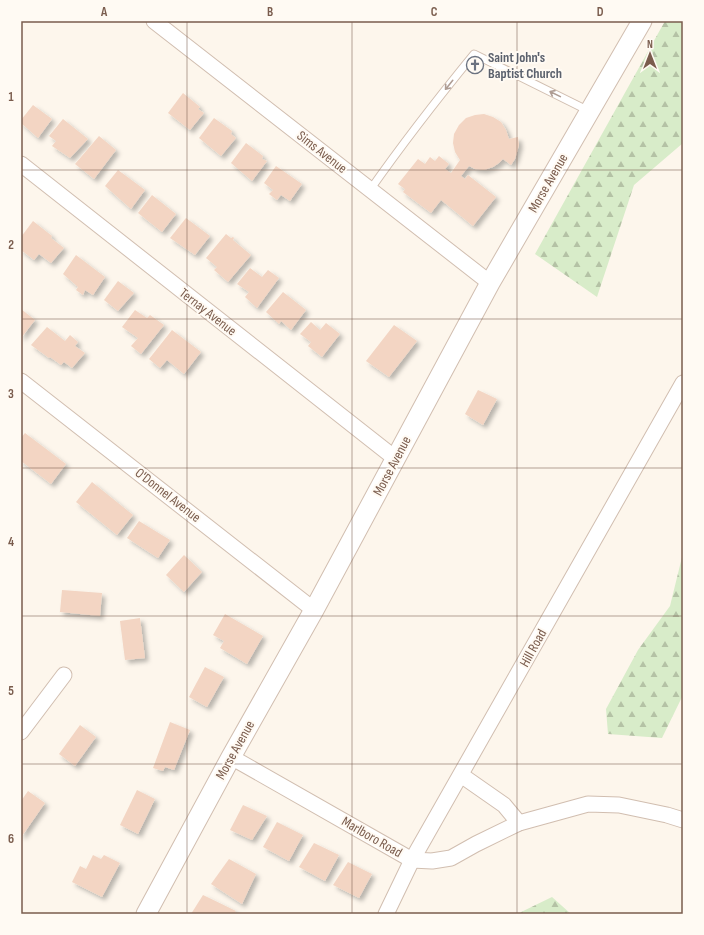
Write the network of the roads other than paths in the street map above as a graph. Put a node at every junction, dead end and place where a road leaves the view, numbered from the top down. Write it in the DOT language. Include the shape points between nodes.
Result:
graph roads {
  1 [pos="154,21"];
  2 [pos="642,21"];
  3 [pos="590,112"];
  4 [pos="21,164"];
  5 [pos="370,190"];
  6 [pos="490,283"];
  7 [pos="21,381"];
  8 [pos="683,383"];
  9 [pos="396,459"];
  10 [pos="314,610"];
  11 [pos="64,675"];
  12 [pos="21,732"];
  13 [pos="231,757"];
  14 [pos="461,775"];
  15 [pos="683,820"];
  16 [pos="519,823"];
  17 [pos="412,860"];
  18 [pos="146,914"];
  19 [pos="386,914"];
  1 -- 5 [label="street, Sims Avenue"];
  2 -- 3 [label="street, Morse Avenue"];
  3 -- 5 [label="lane, one-way" via="474,54"];
  3 -- 6 [label="street, Morse Avenue"];
  4 -- 9 [label="street, Ternay Avenue"];
  5 -- 6 [label="street, Sims Avenue"];
  6 -- 9 [label="street, Morse Avenue"];
  7 -- 10 [label="street, O'Donnel Avenue"];
  8 -- 14 [label="street, Hill Road"];
  9 -- 10 [label="street, Morse Avenue"];
  10 -- 13 [label="street, Morse Avenue"];
  11 -- 12 [label="street"];
  13 -- 17 [label="street, Marlboro Road"];
  13 -- 18 [label="street, Morse Avenue"];
  14 -- 16 [label="street" via="504,805"];
  14 -- 17 [label="street, Hill Road"];
  15 -- 16 [label="street, Marlboro Road" via="619,806 588,804"];
  16 -- 17 [label="street, Marlboro Road" via="450,858 432,861"];
  17 -- 19 [label="street, Hill Road"];
}
